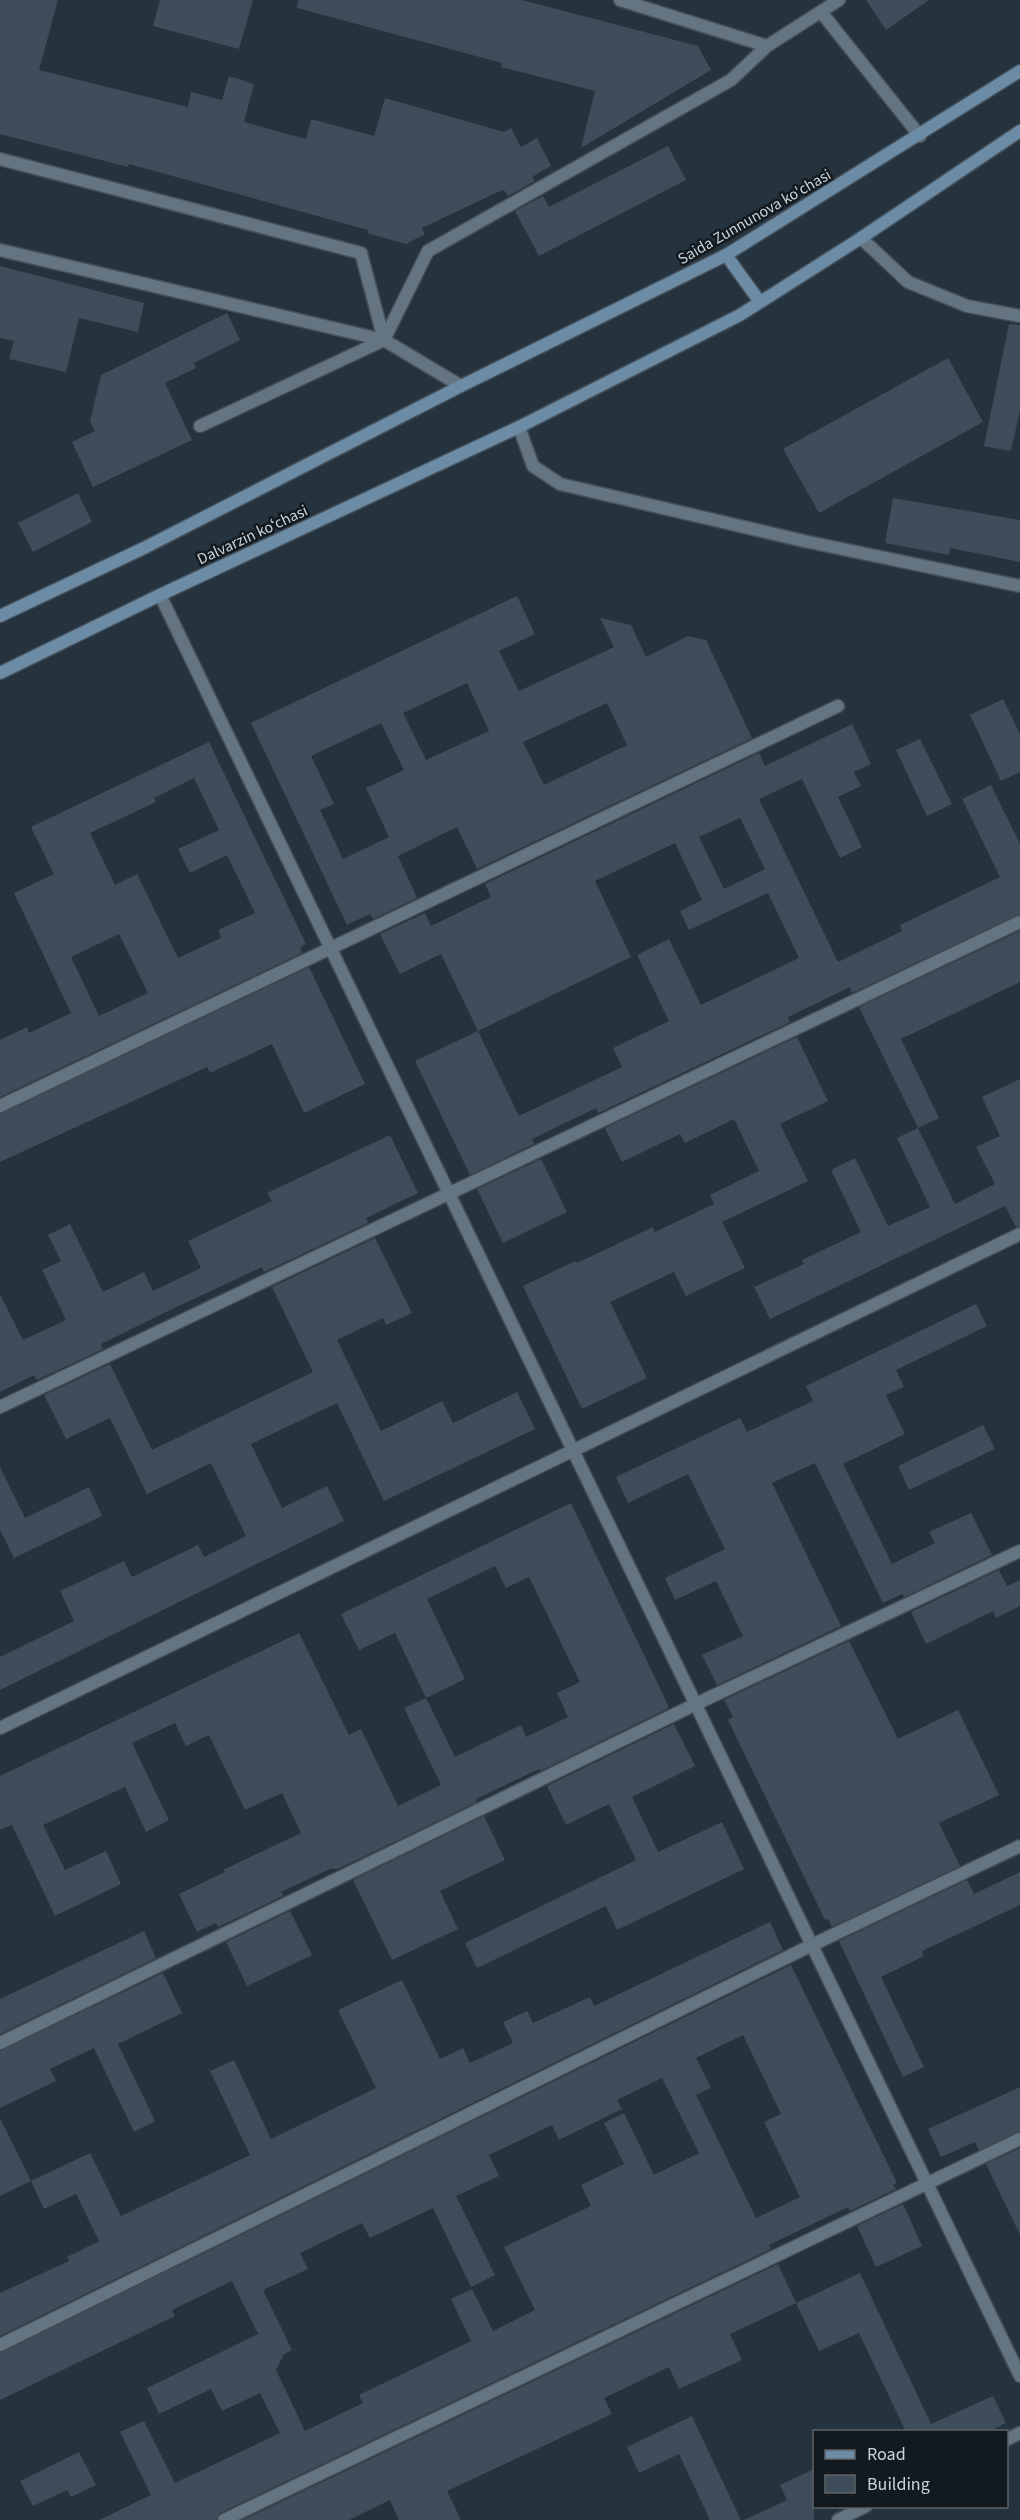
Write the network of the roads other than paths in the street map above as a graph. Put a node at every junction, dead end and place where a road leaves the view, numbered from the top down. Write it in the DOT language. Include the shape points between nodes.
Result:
graph roads {
  1 [pos="620,0"];
  2 [pos="838,0"];
  3 [pos="821,12"];
  4 [pos="767,46"];
  5 [pos="1020,71"];
  6 [pos="1020,131"];
  7 [pos="920,135"];
  8 [pos="0,159"];
  9 [pos="861,238"];
  10 [pos="0,250"];
  11 [pos="726,255"];
  12 [pos="760,302"];
  13 [pos="1020,316"];
  14 [pos="384,340"];
  15 [pos="461,386"];
  16 [pos="200,426"];
  17 [pos="519,426"];
  18 [pos="1020,586"];
  19 [pos="160,595"];
  20 [pos="1,614"];
  21 [pos="0,673"];
  22 [pos="838,706"];
  23 [pos="1020,922"];
  24 [pos="330,946"];
  25 [pos="0,1106"];
  26 [pos="448,1192"];
  27 [pos="1020,1234"];
  28 [pos="0,1407"];
  29 [pos="573,1449"];
  30 [pos="1020,1551"];
  31 [pos="696,1704"];
  32 [pos="0,1728"];
  33 [pos="1020,1846"];
  34 [pos="812,1945"];
  35 [pos="0,2043"];
  36 [pos="1020,2139"];
  37 [pos="927,2183"];
  38 [pos="0,2345"];
  39 [pos="1020,2376"];
  40 [pos="862,2508"];
  41 [pos="224,2520"];
  42 [pos="838,2520"];
  1 -- 4 [label="street"];
  2 -- 3 [label="street"];
  3 -- 4 [label="street"];
  3 -- 7 [label="street"];
  4 -- 14 [label="street" via="731,80 428,251"];
  5 -- 7 [label="main road, Saida Zunnunova ko'chasi"];
  6 -- 9 [label="main road"];
  7 -- 11 [label="main road, Saida Zunnunova ko'chasi"];
  8 -- 14 [label="street" via="361,253"];
  9 -- 12 [label="main road"];
  9 -- 13 [label="street" via="908,282 967,306"];
  10 -- 14 [label="street"];
  11 -- 12 [label="main road"];
  11 -- 15 [label="main road, Saida Zunnunova ko'chasi"];
  12 -- 17 [label="main road"];
  14 -- 15 [label="street"];
  14 -- 16 [label="street"];
  15 -- 20 [label="main road" via="144,548"];
  17 -- 18 [label="street" via="533,466 560,484"];
  17 -- 19 [label="main road, Dalvarzin koʻchasi"];
  19 -- 21 [label="main road, Dalvarzin koʻchasi"];
  19 -- 24 [label="street"];
  22 -- 24 [label="street"];
  23 -- 26 [label="street"];
  24 -- 25 [label="street"];
  24 -- 26 [label="street"];
  26 -- 28 [label="street"];
  26 -- 29 [label="street"];
  27 -- 29 [label="street"];
  29 -- 31 [label="street"];
  29 -- 32 [label="street"];
  30 -- 31 [label="street"];
  31 -- 34 [label="street"];
  31 -- 35 [label="street"];
  33 -- 34 [label="street"];
  34 -- 37 [label="street"];
  34 -- 38 [label="street"];
  36 -- 37 [label="street"];
  37 -- 39 [label="street"];
  37 -- 41 [label="street"];
  40 -- 42 [label="street"];
}
